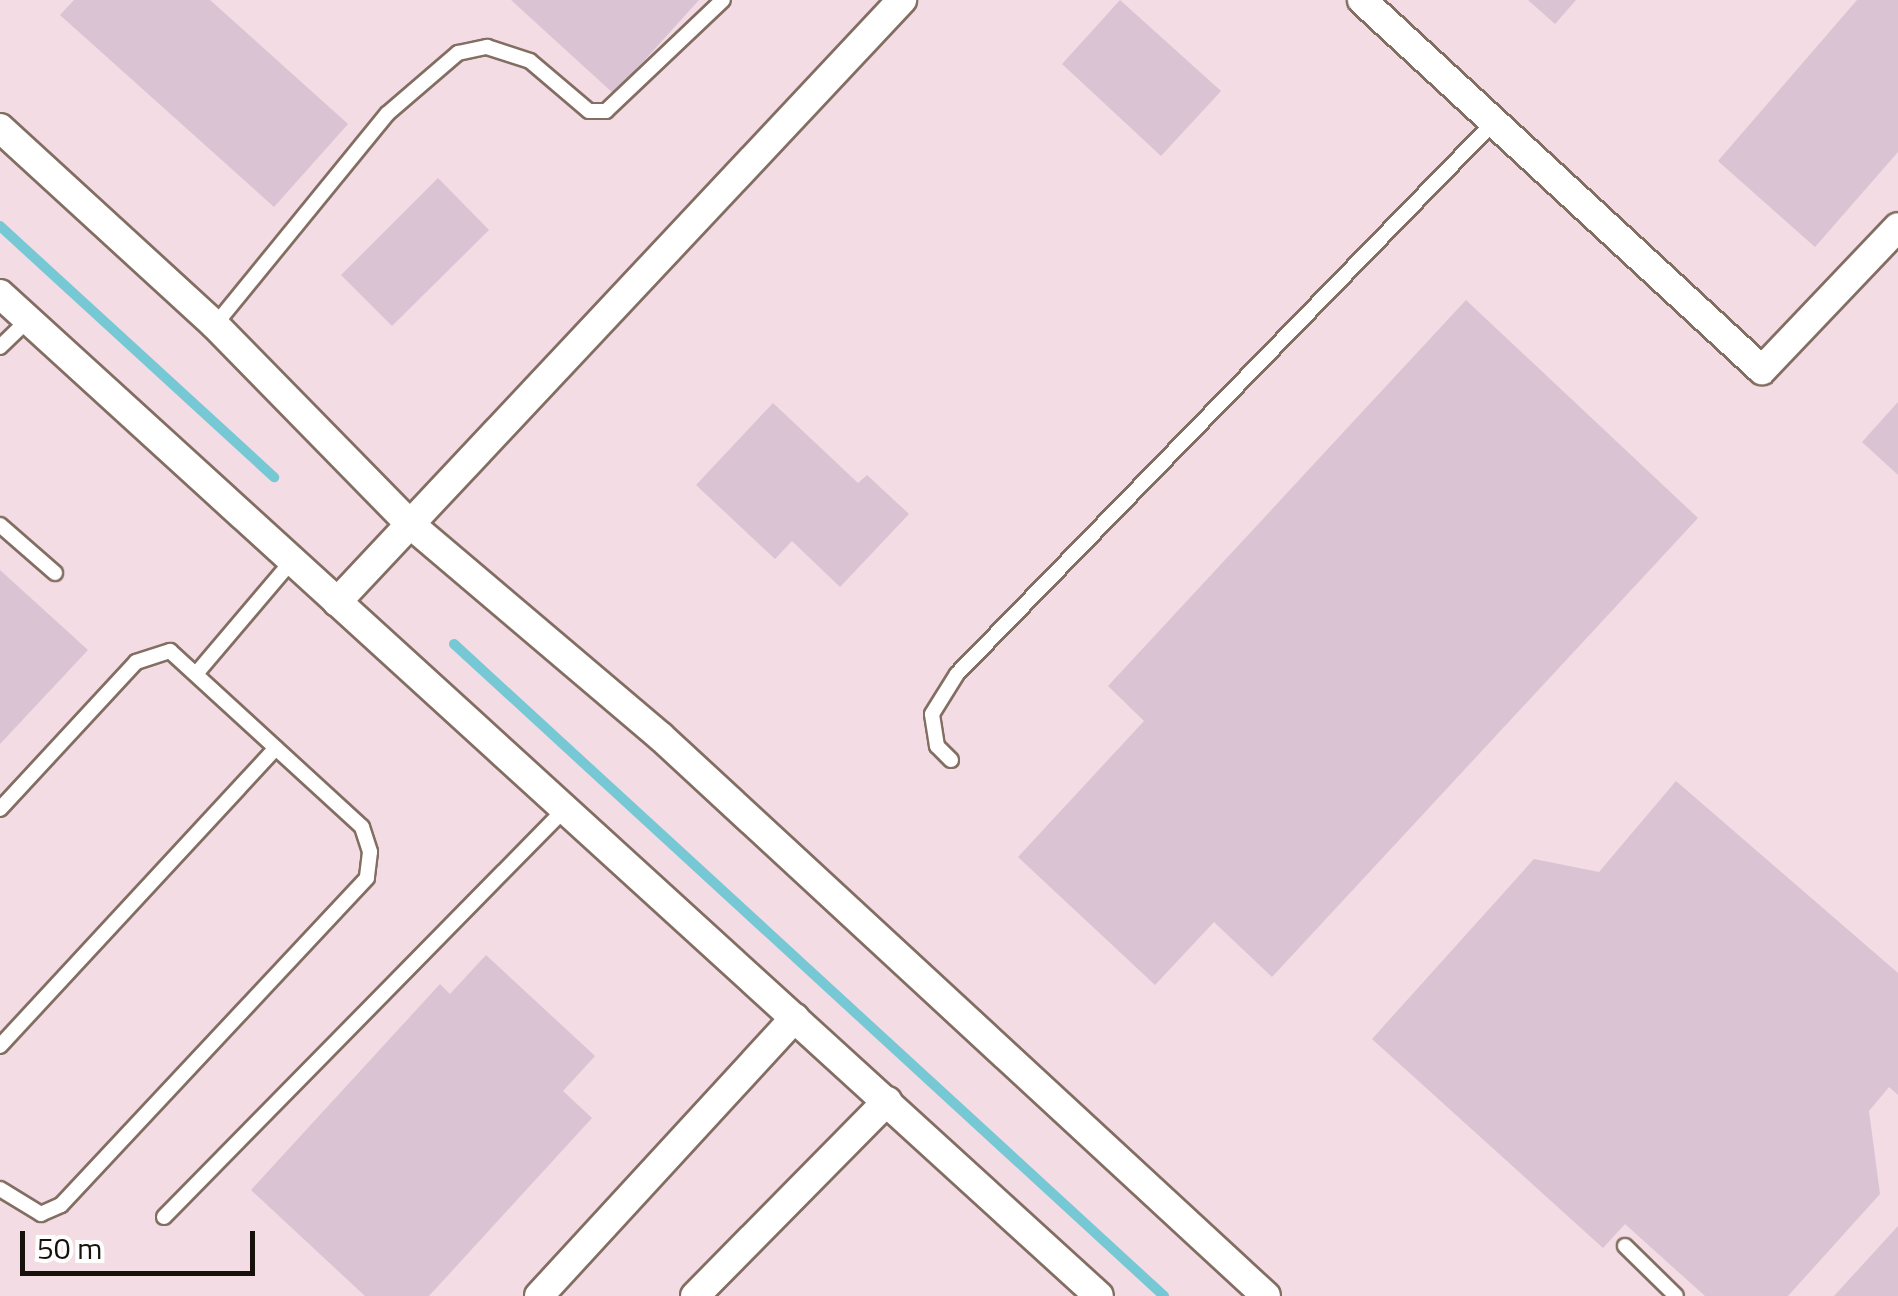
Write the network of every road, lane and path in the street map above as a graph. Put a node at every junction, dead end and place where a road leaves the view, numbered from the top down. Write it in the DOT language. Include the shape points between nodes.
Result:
graph roads {
  1 [pos="723,0"];
  2 [pos="902,0"];
  3 [pos="1362,0"];
  4 [pos="1497,120"];
  5 [pos="0,128"];
  6 [pos="1898,227"];
  7 [pos="0,294"];
  8 [pos="28,320"];
  9 [pos="215,325"];
  10 [pos="0,347"];
  11 [pos="410,524"];
  12 [pos="0,525"];
  13 [pos="291,562"];
  14 [pos="54,573"];
  15 [pos="336,602"];
  16 [pos="196,674"];
  17 [pos="276,748"];
  18 [pos="951,760"];
  19 [pos="0,809"];
  20 [pos="565,809"];
  21 [pos="795,1018"];
  22 [pos="0,1046"];
  23 [pos="887,1101"];
  24 [pos="0,1189"];
  25 [pos="164,1217"];
  26 [pos="1626,1246"];
  27 [pos="539,1296"];
  28 [pos="695,1296"];
  29 [pos="1099,1296"];
  30 [pos="1266,1296"];
  31 [pos="1676,1296"];
  1 -- 9 [label="lane" via="606,111 589,111 530,62 487,47 458,54 387,114"];
  2 -- 11 [label="street"];
  3 -- 4 [label="street"];
  4 -- 6 [label="street" via="1762,370"];
  4 -- 18 [label="lane" via="957,674 932,714 937,746"];
  5 -- 9 [label="street"];
  7 -- 8 [label="street"];
  8 -- 10 [label="lane"];
  8 -- 13 [label="street"];
  9 -- 11 [label="street"];
  11 -- 15 [label="street"];
  11 -- 30 [label="street" via="660,736"];
  12 -- 14 [label="lane"];
  13 -- 15 [label="street"];
  13 -- 16 [label="lane"];
  15 -- 20 [label="street"];
  16 -- 17 [label="lane"];
  16 -- 19 [label="lane" via="170,652 136,662"];
  17 -- 22 [label="lane"];
  17 -- 24 [label="lane" via="362,827 367,878 61,1205 41,1214"];
  20 -- 21 [label="street"];
  20 -- 25 [label="lane"];
  21 -- 23 [label="street"];
  21 -- 27 [label="street"];
  23 -- 28 [label="street"];
  23 -- 29 [label="street"];
  26 -- 31 [label="lane"];
}
